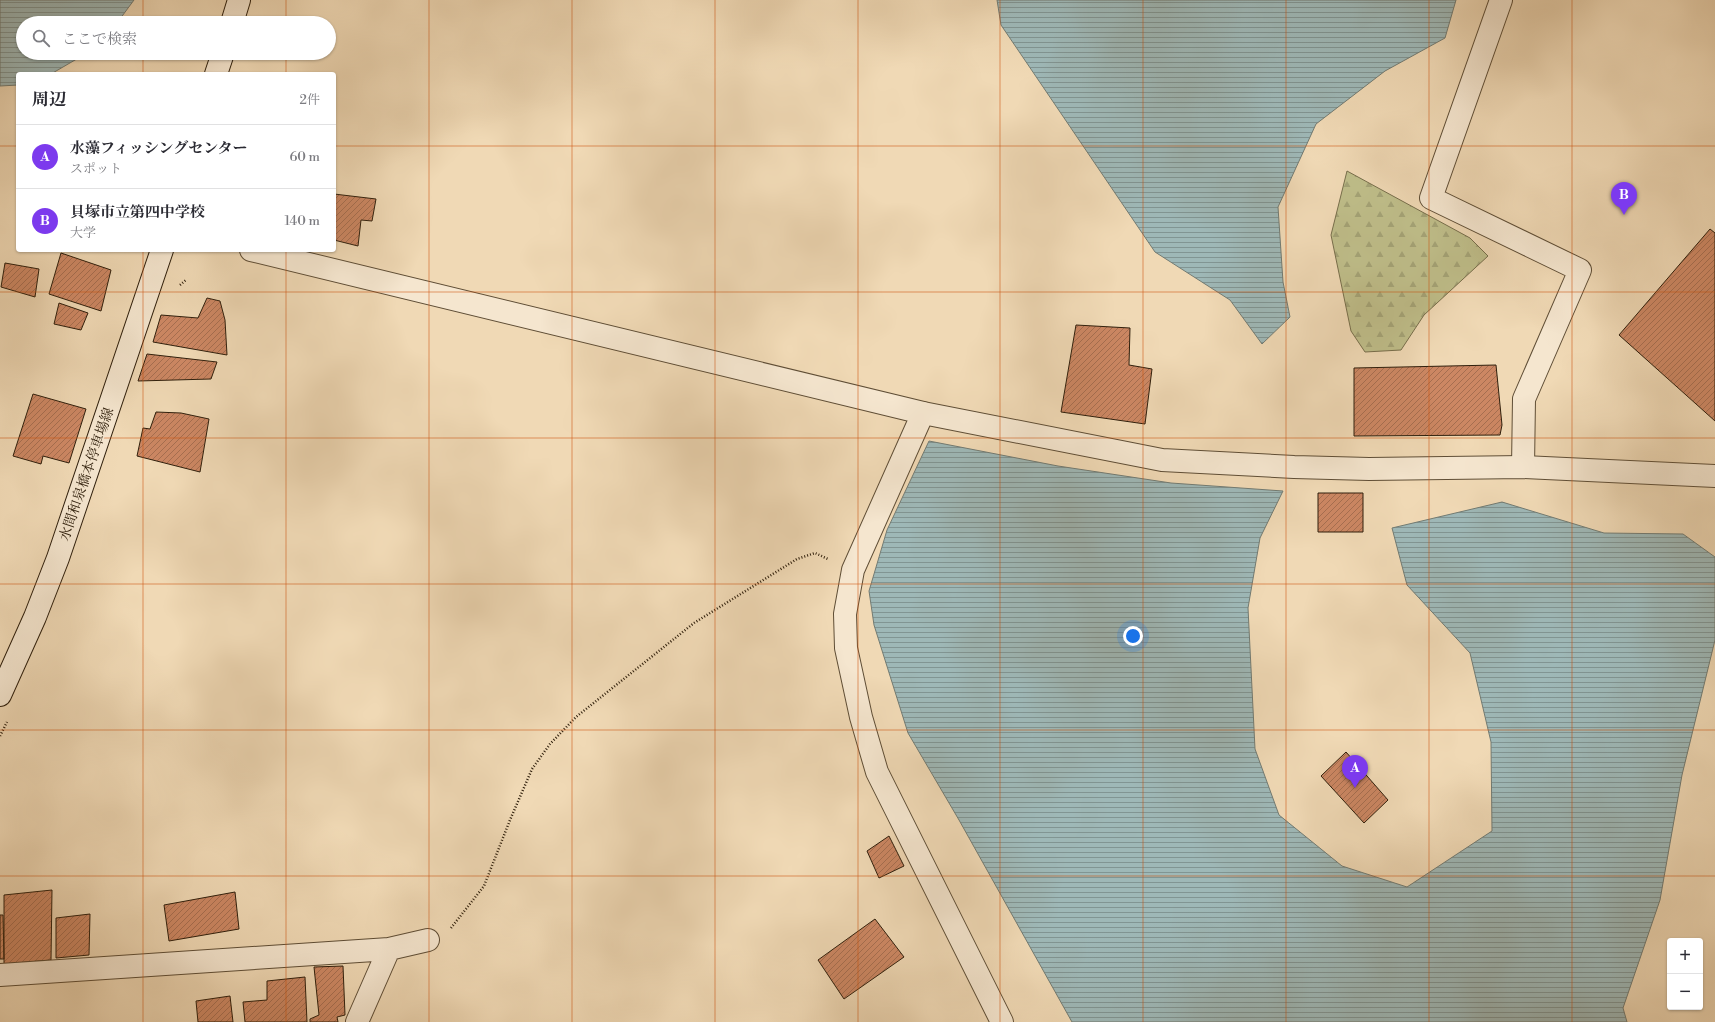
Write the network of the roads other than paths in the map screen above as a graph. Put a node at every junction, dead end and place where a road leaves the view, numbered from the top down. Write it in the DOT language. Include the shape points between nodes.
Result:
graph roads {
  1 [pos="239,0"];
  2 [pos="1501,0"];
  3 [pos="234,16"];
  4 [pos="221,60"];
  5 [pos="217,72"];
  6 [pos="161,252"];
  7 [pos="259,252"];
  8 [pos="923,413"];
  9 [pos="1523,467"];
  10 [pos="1715,476"];
  11 [pos="0,695"];
  12 [pos="428,940"];
  13 [pos="389,949"];
  14 [pos="0,975"];
  15 [pos="357,1022"];
  16 [pos="1002,1022"];
  1 -- 3 [label="street"];
  2 -- 9 [label="street" via="1431,198 1580,270 1524,399"];
  4 -- 5 [label="street"];
  6 -- 11 [label="street, 水間和泉橋本停車場線" via="58,558"];
  7 -- 8 [label="street"];
  8 -- 9 [label="street" via="1162,460 1369,469"];
  8 -- 16 [label="street" via="853,570 845,614 846,648 861,717 877,772"];
  9 -- 10 [label="street"];
  12 -- 13 [label="street"];
  13 -- 14 [label="street"];
  13 -- 15 [label="street"];
}
